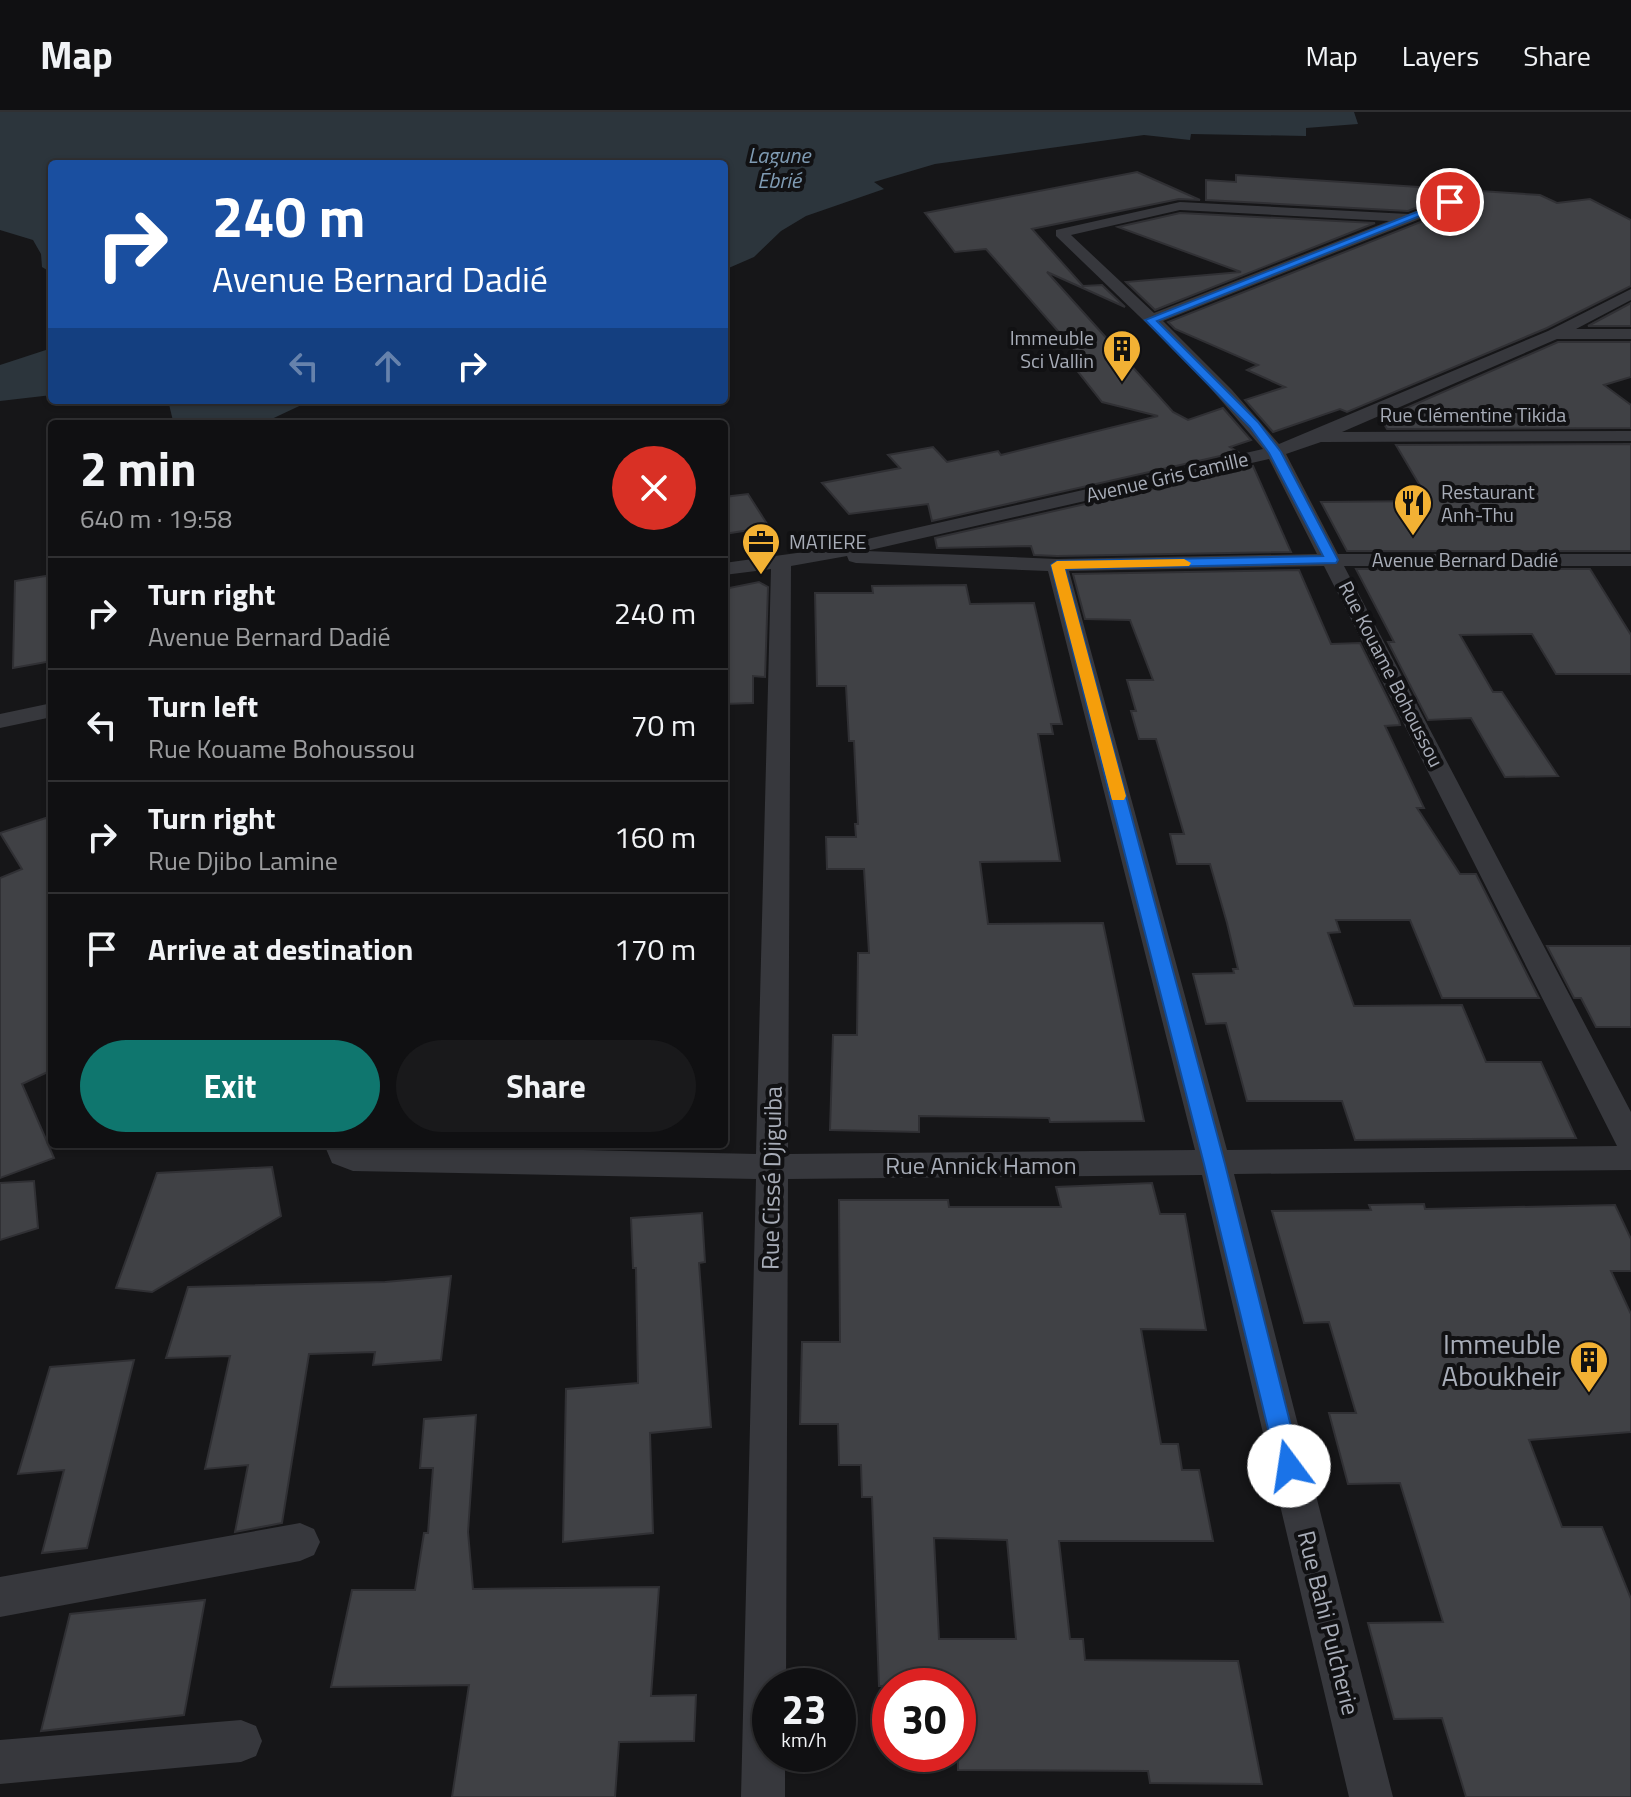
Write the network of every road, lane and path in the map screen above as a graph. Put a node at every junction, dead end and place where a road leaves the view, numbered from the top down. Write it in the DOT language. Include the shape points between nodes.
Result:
graph roads {
  1 [pos="1450,202"];
  2 [pos="1409,218"];
  3 [pos="1631,294"];
  4 [pos="1150,320"];
  5 [pos="1554,334"];
  6 [pos="1631,334"];
  7 [pos="1631,436"];
  8 [pos="1314,438"];
  9 [pos="1275,452"];
  10 [pos="819,556"];
  11 [pos="781,560"];
  12 [pos="1331,560"];
  13 [pos="1624,560"];
  14 [pos="1057,565"];
  15 [pos="728,568"];
  16 [pos="1631,579"];
  17 [pos="48,711"];
  18 [pos="0,721"];
  19 [pos="1631,1142"];
  20 [pos="341,1148"];
  21 [pos="1631,1158"];
  22 [pos="1215,1164"];
  23 [pos="772,1167"];
  24 [pos="300,1542"];
  25 [pos="0,1597"];
  26 [pos="241,1741"];
  27 [pos="0,1762"];
  28 [pos="763,1797"];
  29 [pos="1371,1797"];
  1 -- 2 [label="street"];
  2 -- 4 [label="street"];
  2 -- 4 [label="street, Rue Kouame Bohoussou" via="1180,206 1061,231"];
  3 -- 5 [label="street, Avenue Gris Camille"];
  4 -- 9 [label="street, Rue Kouame Bohoussou"];
  5 -- 6 [label="street"];
  5 -- 8 [label="street, Avenue Gris Camille"];
  7 -- 8 [label="street, Rue Clémentine Tikida"];
  8 -- 9 [label="street, Avenue Gris Camille"];
  9 -- 10 [label="street, Avenue Gris Camille"];
  9 -- 12 [label="street, Rue Kouame Bohoussou"];
  10 -- 11 [label="street, Avenue Gris Camille"];
  10 -- 14 [label="street, Avenue Bernard Dadié"];
  11 -- 15 [label="street, Avenue Gris Camille"];
  11 -- 23 [label="street, Rue Cissé Djiguiba"];
  12 -- 13 [label="street, Avenue Bernard Dadié"];
  12 -- 14 [label="street, Avenue Bernard Dadié"];
  12 -- 19 [label="street, Rue Kouame Bohoussou"];
  13 -- 16 [label="street"];
  14 -- 22 [label="street, Rue Bahi Pulcherie"];
  17 -- 18 [label="street"];
  20 -- 23 [label="street, Rue Annick Hamon" via="353,1159"];
  21 -- 22 [label="street, Rue Annick Hamon"];
  22 -- 23 [label="street, Rue Annick Hamon"];
  22 -- 29 [label="street, Rue Bahi Pulcherie"];
  23 -- 28 [label="street, Rue Cissé Djiguiba"];
  24 -- 25 [label="street"];
  26 -- 27 [label="street"];
}
